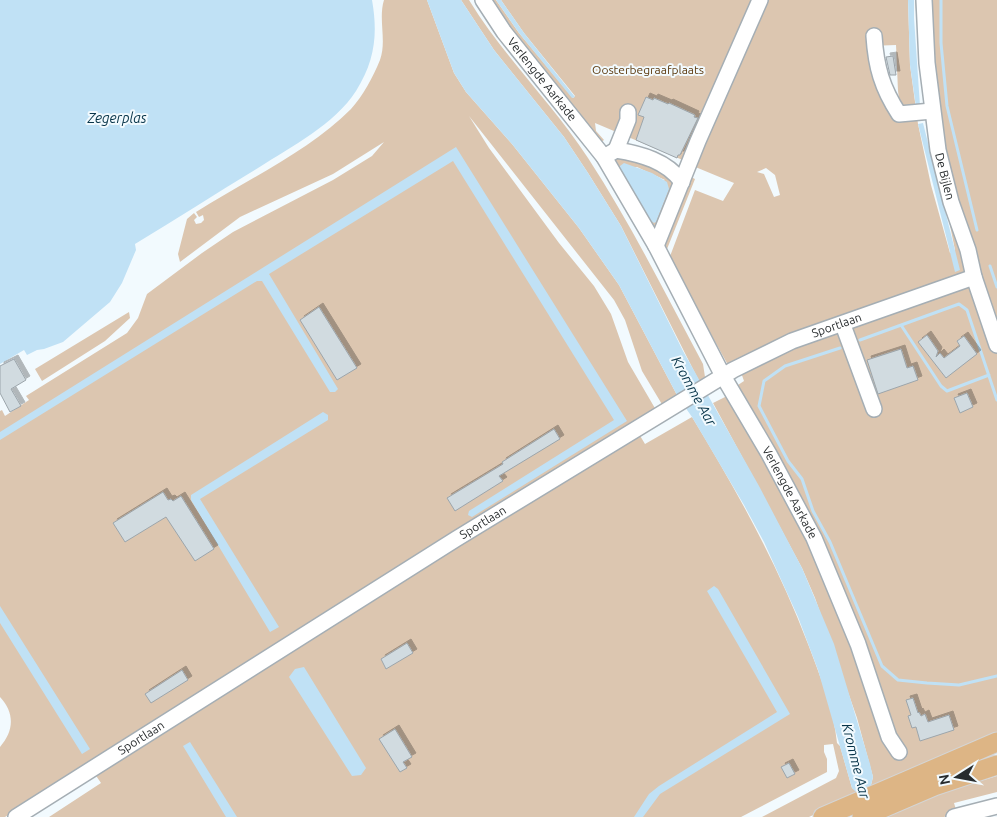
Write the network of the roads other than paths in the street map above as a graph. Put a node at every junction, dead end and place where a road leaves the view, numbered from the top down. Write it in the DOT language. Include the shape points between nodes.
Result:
graph roads {
  1 [pos="483,0"];
  2 [pos="760,0"];
  3 [pos="924,0"];
  4 [pos="874,36"];
  5 [pos="932,111"];
  6 [pos="628,112"];
  7 [pos="610,154"];
  8 [pos="684,176"];
  9 [pos="656,246"];
  10 [pos="974,277"];
  11 [pos="844,324"];
  12 [pos="997,345"];
  13 [pos="723,376"];
  14 [pos="874,409"];
  15 [pos="997,742"];
  16 [pos="899,752"];
  17 [pos="997,765"];
  18 [pos="868,806"];
  19 [pos="997,806"];
  20 [pos="16,817"];
  21 [pos="823,817"];
  22 [pos="954,817"];
  1 -- 7 [label="street, Verlengde Aarkade" via="520,52"];
  2 -- 8 [label="street"];
  3 -- 5 [label="street, De Bijlen"];
  4 -- 5 [label="street" via="875,58 886,94 900,114"];
  5 -- 10 [label="street, De Bijlen" via="951,202"];
  6 -- 7 [label="street" via="628,120"];
  7 -- 8 [label="street" via="640,155"];
  7 -- 9 [label="street, Verlengde Aarkade"];
  8 -- 9 [label="street"];
  9 -- 13 [label="street, Verlengde Aarkade"];
  10 -- 11 [label="street, Sportlaan"];
  10 -- 12 [label="street, De Bijlen"];
  11 -- 13 [label="street, Sportlaan" via="792,341"];
  11 -- 14 [label="street"];
  13 -- 16 [label="street, Verlengde Aarkade" via="814,538 858,644 889,737"];
  13 -- 20 [label="street, Sportlaan" via="456,539"];
  15 -- 18 [label="main road"];
  17 -- 18 [label="main road"];
  18 -- 21 [label="main road"];
  19 -- 22 [label="street"];
}
